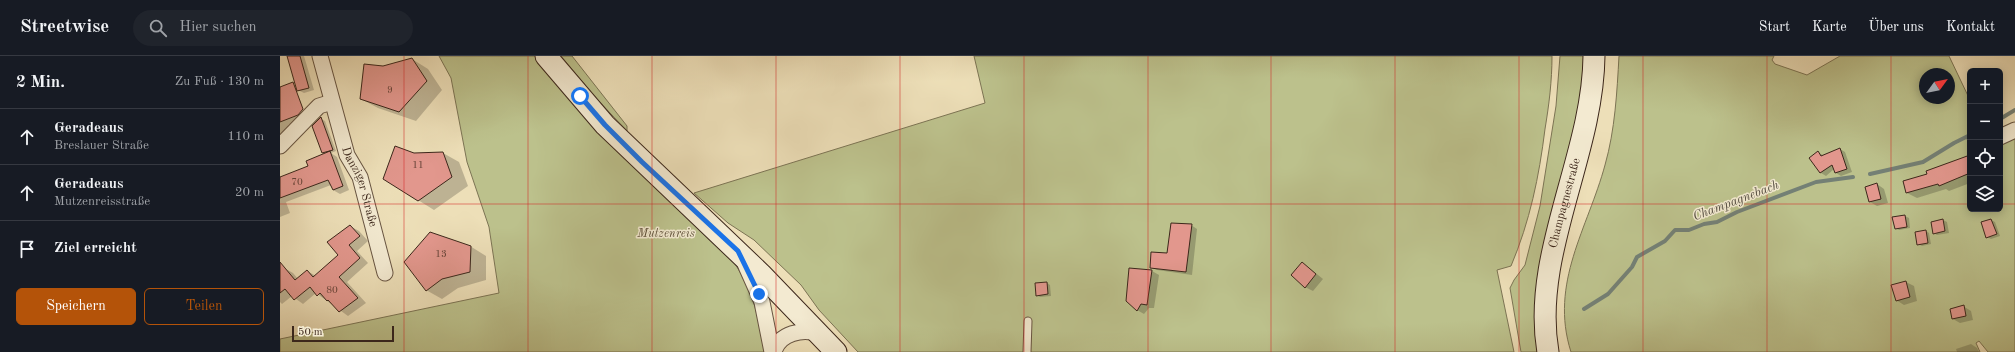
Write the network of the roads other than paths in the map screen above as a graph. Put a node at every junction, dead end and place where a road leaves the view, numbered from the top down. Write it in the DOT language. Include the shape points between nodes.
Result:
graph roads {
  1 [pos="320,56"];
  2 [pos="546,56"];
  3 [pos="1594,56"];
  4 [pos="332,102"];
  5 [pos="2015,130"];
  6 [pos="2003,136"];
  7 [pos="280,146"];
  8 [pos="738,251"];
  9 [pos="385,273"];
  10 [pos="1028,321"];
  11 [pos="819,334"];
  12 [pos="773,352"];
  13 [pos="836,352"];
  14 [pos="1027,352"];
  15 [pos="1548,352"];
  1 -- 4 [label="street, Danziger Straße"];
  2 -- 8 [label="main road" via="610,130"];
  3 -- 15 [label="main road, Champagnestraße" via="1588,116 1548,278 1545,310"];
  4 -- 7 [label="street" via="319,106"];
  4 -- 9 [label="street, Danziger Straße" via="347,155 360,177"];
  5 -- 6 [label="street"];
  8 -- 11 [label="main road"];
  8 -- 12 [label="street" via="759,294"];
  10 -- 14 [label="lane"];
  11 -- 12 [label="street" via="812,332 790,335 780,341"];
  11 -- 13 [label="main road"];
}
